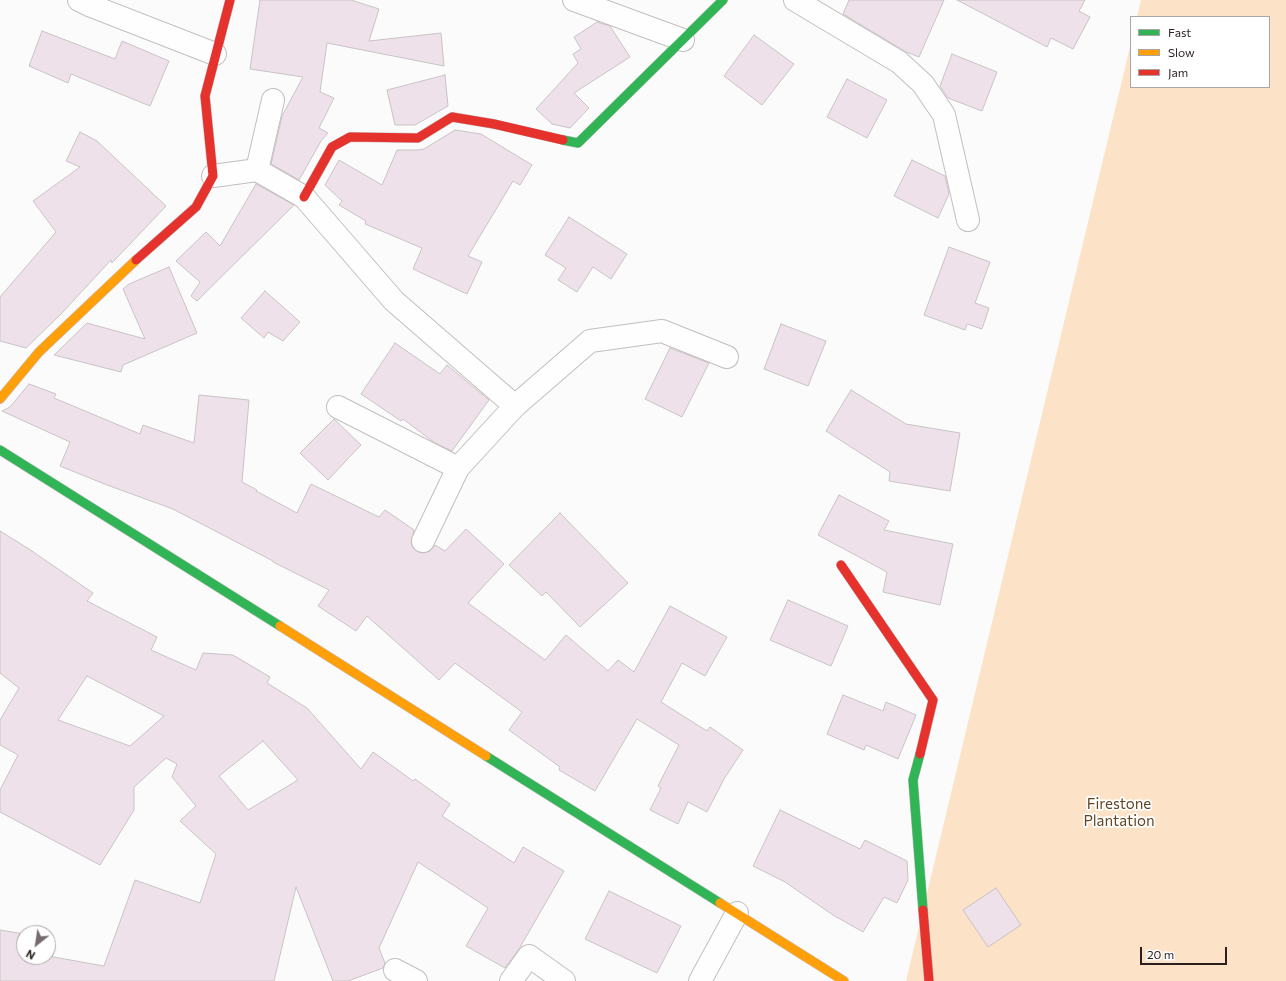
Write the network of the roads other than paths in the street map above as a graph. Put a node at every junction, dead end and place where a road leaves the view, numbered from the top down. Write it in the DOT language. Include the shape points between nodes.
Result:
graph roads {
  1 [pos="79,0"];
  2 [pos="230,0"];
  3 [pos="574,0"];
  4 [pos="723,0"];
  5 [pos="795,0"];
  6 [pos="683,40"];
  7 [pos="215,54"];
  8 [pos="273,100"];
  9 [pos="257,170"];
  10 [pos="213,176"];
  11 [pos="304,197"];
  12 [pos="968,220"];
  13 [pos="727,356"];
  14 [pos="0,399"];
  15 [pos="515,406"];
  16 [pos="338,407"];
  17 [pos="0,450"];
  18 [pos="458,468"];
  19 [pos="422,541"];
  20 [pos="841,565"];
  21 [pos="737,913"];
  22 [pos="395,970"];
  23 [pos="416,981"];
  24 [pos="511,981"];
  25 [pos="564,981"];
  26 [pos="700,981"];
  27 [pos="844,981"];
  28 [pos="929,981"];
  1 -- 7 [label="street"];
  2 -- 7 [label="street"];
  3 -- 6 [label="street"];
  4 -- 6 [label="street"];
  5 -- 12 [label="street" via="899,62 923,84 944,115"];
  6 -- 11 [label="street" via="578,143 452,117 418,138 350,137 332,147"];
  7 -- 10 [label="street" via="205,96"];
  8 -- 9 [label="street"];
  9 -- 10 [label="street"];
  9 -- 11 [label="street"];
  10 -- 14 [label="street" via="196,207 39,352"];
  11 -- 15 [label="street" via="394,300"];
  13 -- 15 [label="street" via="662,331 590,341"];
  15 -- 18 [label="street"];
  16 -- 18 [label="street"];
  17 -- 21 [label="street"];
  18 -- 19 [label="street"];
  20 -- 28 [label="street" via="933,700 913,780"];
  21 -- 26 [label="street"];
  21 -- 27 [label="street"];
  22 -- 23 [label="street"];
  24 -- 25 [label="street" via="529,956"];
}
